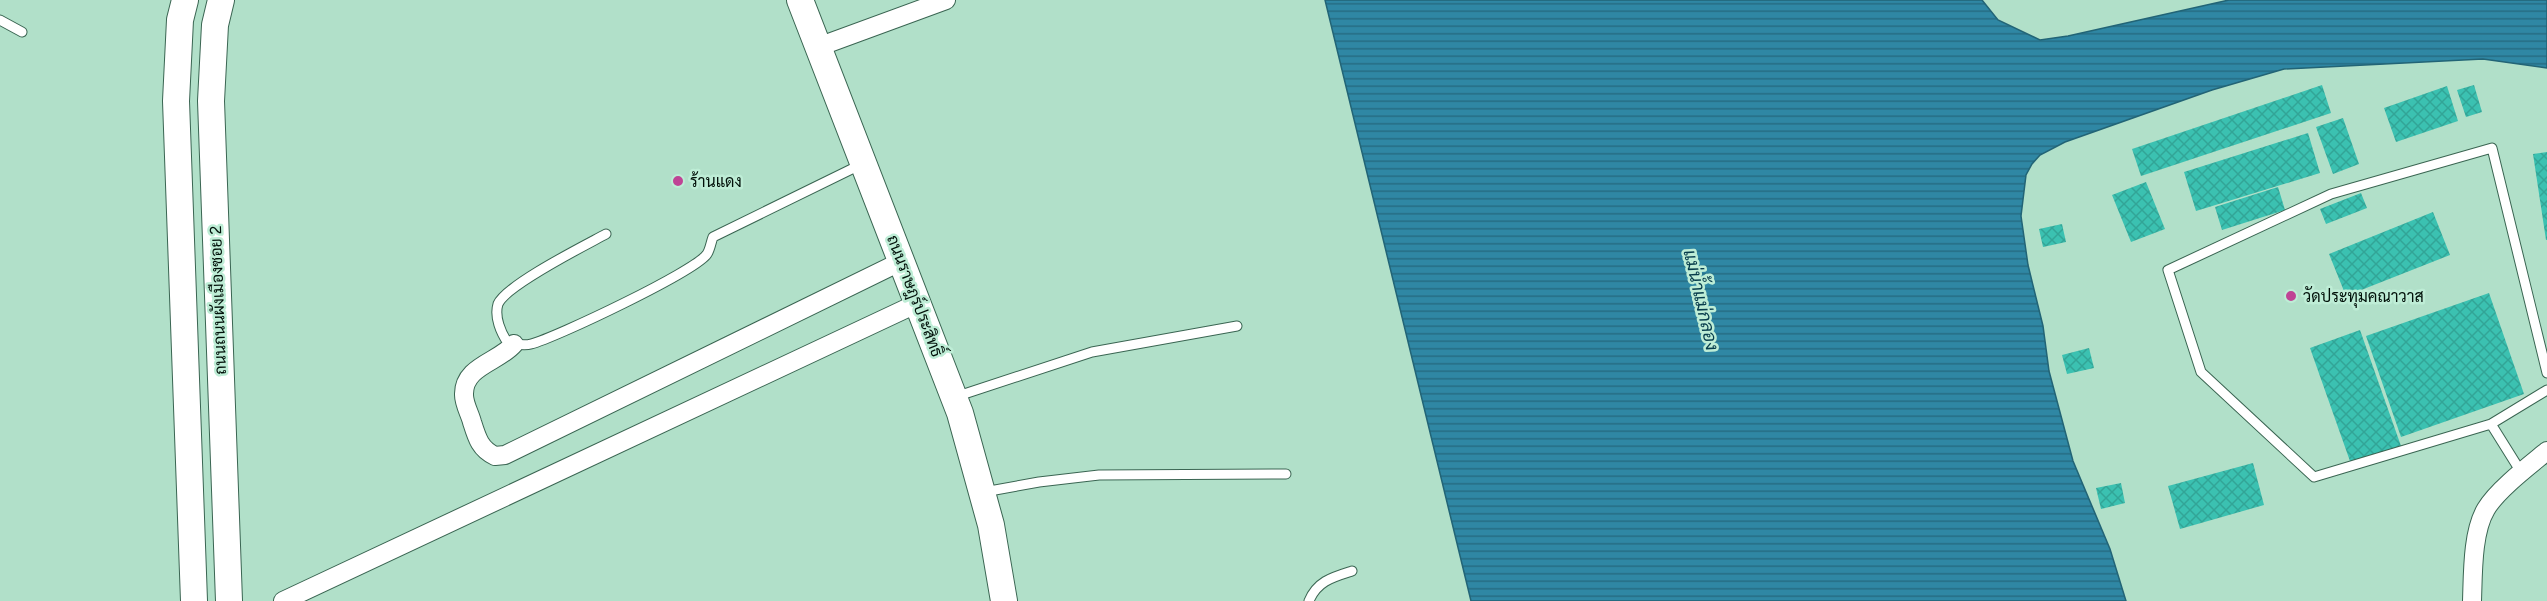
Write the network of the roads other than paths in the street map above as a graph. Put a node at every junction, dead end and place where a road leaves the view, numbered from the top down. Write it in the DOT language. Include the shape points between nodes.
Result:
graph roads {
  1 [pos="185,0"];
  2 [pos="221,0"];
  3 [pos="800,0"];
  4 [pos="946,0"];
  5 [pos="0,20"];
  6 [pos="22,32"];
  7 [pos="818,47"];
  8 [pos="864,163"];
  9 [pos="606,234"];
  10 [pos="902,261"];
  11 [pos="918,303"];
  12 [pos="1237,326"];
  13 [pos="514,344"];
  14 [pos="2547,373"];
  15 [pos="2547,390"];
  16 [pos="954,398"];
  17 [pos="2491,424"];
  18 [pos="2547,451"];
  19 [pos="2521,472"];
  20 [pos="1286,474"];
  21 [pos="982,493"];
  22 [pos="1352,571"];
  23 [pos="194,601"];
  24 [pos="229,601"];
  25 [pos="283,601"];
  26 [pos="1004,601"];
  27 [pos="1309,601"];
  28 [pos="2472,601"];
  1 -- 23 [label="street" via="180,20 177,101"];
  2 -- 24 [label="street, ถนนถนนผังเมืองซอย 2" via="214,25 211,101"];
  3 -- 7 [label="street, ถนนราษฎร์ประสิทธิ์"];
  4 -- 7 [label="street"];
  5 -- 6 [label="lane"];
  7 -- 8 [label="street, ถนนราษฎร์ประสิทธิ์"];
  8 -- 10 [label="street, ถนนราษฎร์ประสิทธิ์"];
  8 -- 13 [label="lane" via="712,237 706,255 694,266 641,295 552,338 528,345"];
  9 -- 13 [label="lane" via="509,290 498,305 499,332"];
  10 -- 11 [label="street, ถนนราษฎร์ประสิทธิ์"];
  10 -- 13 [label="street" via="505,455 495,456 479,444 464,396 468,380 479,367"];
  11 -- 16 [label="street, ถนนราษฎร์ประสิทธิ์"];
  11 -- 25 [label="street"];
  12 -- 16 [label="lane" via="1092,352"];
  14 -- 17 [label="lane" via="2492,148 2331,194 2168,270 2201,372 2314,477"];
  15 -- 17 [label="lane"];
  16 -- 21 [label="street, ถนนราษฎร์ประสิทธิ์"];
  17 -- 19 [label="lane"];
  18 -- 19 [label="street"];
  19 -- 28 [label="street" via="2486,509 2473,556"];
  20 -- 21 [label="lane" via="1099,475"];
  21 -- 26 [label="street, ถนนราษฎร์ประสิทธิ์"];
  22 -- 27 [label="lane" via="1324,580"];
}
